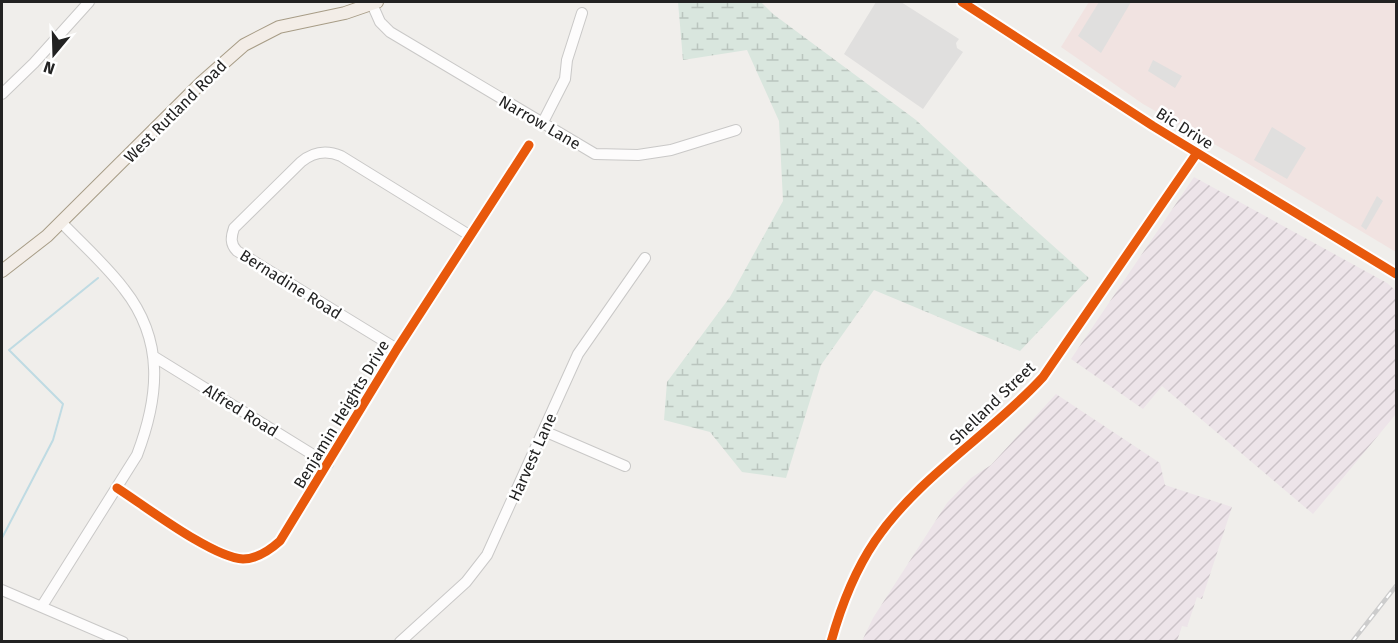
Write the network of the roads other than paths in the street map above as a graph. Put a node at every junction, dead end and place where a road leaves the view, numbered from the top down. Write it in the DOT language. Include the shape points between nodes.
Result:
graph roads {
  1 [pos="89,2"];
  2 [pos="962,2"];
  3 [pos="374,3"];
  4 [pos="582,13"];
  5 [pos="2,94"];
  6 [pos="542,124"];
  7 [pos="736,130"];
  8 [pos="529,145"];
  9 [pos="1197,153"];
  10 [pos="61,222"];
  11 [pos="469,235"];
  12 [pos="645,258"];
  13 [pos="2,271"];
  14 [pos="1396,274"];
  15 [pos="398,349"];
  16 [pos="153,356"];
  17 [pos="544,431"];
  18 [pos="328,464"];
  19 [pos="625,466"];
  20 [pos="117,488"];
  21 [pos="2,590"];
  22 [pos="42,606"];
  23 [pos="123,642"];
  24 [pos="400,642"];
  25 [pos="831,642"];
  1 -- 5 [label="street"];
  2 -- 9 [label="street, Bic Drive"];
  3 -- 6 [label="street, Narrow Lane" via="380,22 390,32"];
  3 -- 10 [label="main road, West Rutland Road" via="279,27 244,45"];
  4 -- 6 [label="street" via="565,79"];
  6 -- 7 [label="street, Narrow Lane" via="596,154 638,155 671,150"];
  8 -- 11 [label="street, Benjamin Heights Drive"];
  9 -- 14 [label="street, Bic Drive"];
  9 -- 25 [label="street, Shelland Street" via="1043,377 902,508 876,540 856,571"];
  10 -- 13 [label="main road, West Rutland Road"];
  10 -- 16 [label="street" via="125,290 147,332"];
  11 -- 15 [label="street, Benjamin Heights Drive"];
  11 -- 15 [label="street, Bernadine Road" via="341,156 323,152 301,162 234,228 231,240 237,251"];
  12 -- 17 [label="street, Harvest Lane" via="578,354"];
  15 -- 18 [label="street, Benjamin Heights Drive"];
  16 -- 18 [label="street, Alfred Road"];
  16 -- 20 [label="street" via="155,384 147,429"];
  17 -- 19 [label="street"];
  17 -- 24 [label="street, Harvest Lane" via="487,555 466,582"];
  18 -- 20 [label="street, Benjamin Heights Drive" via="280,541 258,556 245,559 209,548"];
  20 -- 22 [label="street"];
  21 -- 22 [label="street"];
  22 -- 23 [label="street"];
}
